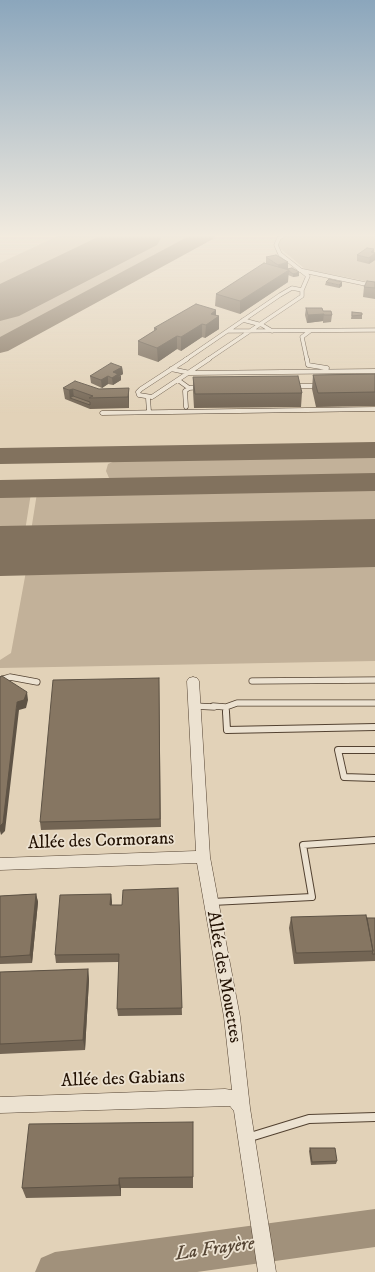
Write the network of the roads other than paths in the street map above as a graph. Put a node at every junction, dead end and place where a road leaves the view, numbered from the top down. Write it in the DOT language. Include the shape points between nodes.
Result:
graph roads {
  1 [pos="282,294"];
  2 [pos="302,294"];
  3 [pos="243,320"];
  4 [pos="262,325"];
  5 [pos="375,330"];
  6 [pos="229,331"];
  7 [pos="252,331"];
  8 [pos="273,331"];
  9 [pos="310,331"];
  10 [pos="171,369"];
  11 [pos="340,371"];
  12 [pos="375,371"];
  13 [pos="190,373"];
  14 [pos="178,380"];
  15 [pos="288,386"];
  16 [pos="327,386"];
  17 [pos="204,387"];
  18 [pos="189,388"];
  19 [pos="148,398"];
  20 [pos="186,407"];
  21 [pos="375,408"];
  22 [pos="149,412"];
  23 [pos="102,413"];
  24 [pos="0,680"];
  25 [pos="193,680"];
  26 [pos="375,680"];
  27 [pos="37,682"];
  28 [pos="252,682"];
  29 [pos="375,703"];
  30 [pos="194,706"];
  31 [pos="226,707"];
  32 [pos="375,727"];
  33 [pos="375,750"];
  34 [pos="375,778"];
  35 [pos="375,840"];
  36 [pos="203,857"];
  37 [pos="0,864"];
  38 [pos="210,902"];
  39 [pos="0,1105"];
  40 [pos="242,1108"];
  41 [pos="375,1117"];
  42 [pos="247,1138"];
  43 [pos="267,1272"];
  1 -- 3 [label="lane"];
  2 -- 4 [label="lane"];
  3 -- 4 [label="lane"];
  3 -- 6 [label="lane"];
  4 -- 7 [label="lane"];
  4 -- 8 [label="lane"];
  5 -- 9 [label="lane"];
  6 -- 7 [label="lane"];
  6 -- 10 [label="lane"];
  7 -- 8 [label="lane"];
  7 -- 13 [label="lane"];
  8 -- 9 [label="lane"];
  9 -- 11 [label="lane" via="302,337 308,365"];
  10 -- 13 [label="lane"];
  10 -- 19 [label="lane" via="138,392 139,395"];
  11 -- 12 [label="lane"];
  11 -- 13 [label="lane"];
  13 -- 14 [label="lane"];
  14 -- 18 [label="lane"];
  14 -- 19 [label="lane"];
  15 -- 16 [label="lane"];
  17 -- 18 [label="lane"];
  18 -- 20 [label="lane" via="185,391"];
  19 -- 22 [label="lane"];
  21 -- 22 [label="lane"];
  22 -- 23 [label="lane"];
  24 -- 27 [label="lane" via="10,677"];
  25 -- 30 [label="street, Allée des Mouettes"];
  26 -- 28 [label="lane"];
  29 -- 31 [label="lane" via="237,703"];
  30 -- 31 [label="lane"];
  30 -- 36 [label="street, Allée des Mouettes"];
  31 -- 32 [label="lane" via="227,730"];
  33 -- 34 [label="lane" via="338,750 344,777"];
  35 -- 38 [label="lane" via="303,845 312,896"];
  36 -- 37 [label="street, Allée des Cormorans"];
  36 -- 38 [label="street, Allée des Mouettes"];
  38 -- 40 [label="street, Allée des Mouettes" via="232,1017"];
  39 -- 40 [label="street, Allée des Gabians" via="225,1097 235,1099"];
  40 -- 42 [label="street, Allée des Mouettes"];
  41 -- 42 [label="lane" via="309,1119"];
  42 -- 43 [label="street, Allée des Mouettes"];
}
